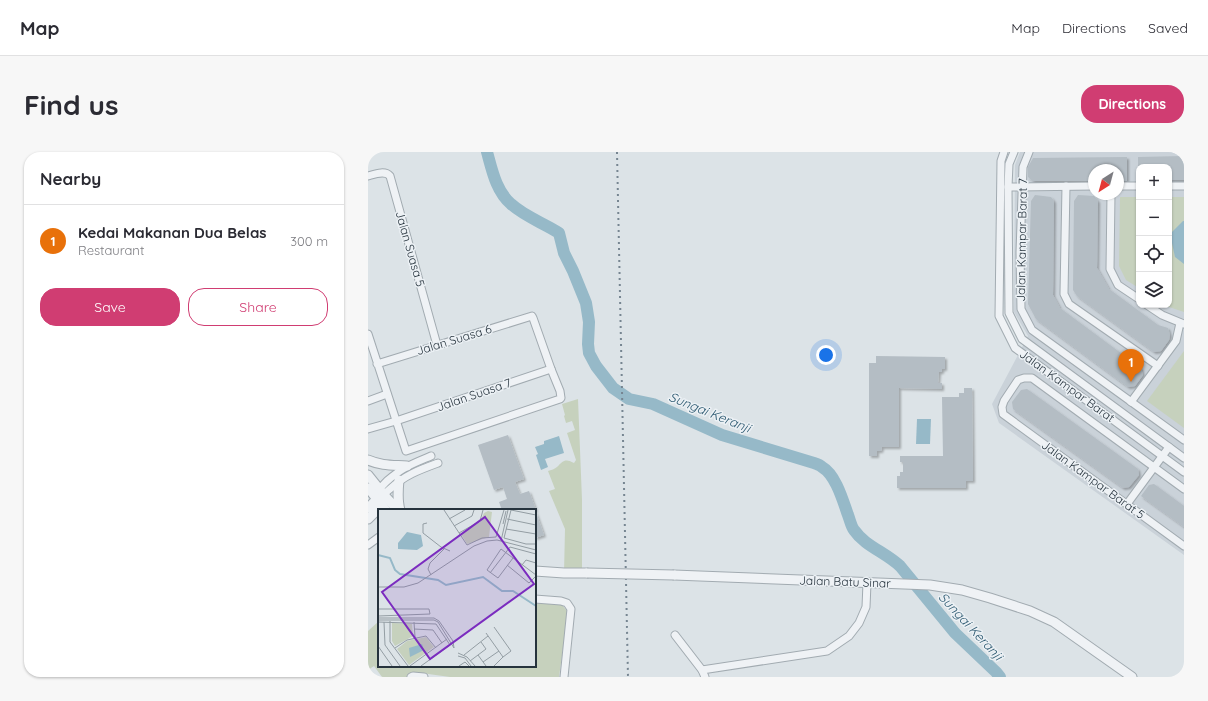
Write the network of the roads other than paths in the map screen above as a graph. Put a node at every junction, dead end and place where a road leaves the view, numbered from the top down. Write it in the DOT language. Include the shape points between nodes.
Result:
graph roads {
  1 [pos="1004,152"];
  2 [pos="1014,152"];
  3 [pos="1029,152"];
  4 [pos="368,176"];
  5 [pos="1023,186"];
  6 [pos="1066,186"];
  7 [pos="1088,186"];
  8 [pos="1124,186"];
  9 [pos="1136,186"];
  10 [pos="1172,186"];
  11 [pos="1184,186"];
  12 [pos="1008,187"];
  13 [pos="1111,200"];
  14 [pos="1000,219"];
  15 [pos="1008,219"];
  16 [pos="1136,297"];
  17 [pos="1152,308"];
  18 [pos="1182,324"];
  19 [pos="368,334"];
  20 [pos="369,344"];
  21 [pos="437,345"];
  22 [pos="377,364"];
  23 [pos="1158,366"];
  24 [pos="551,369"];
  25 [pos="387,394"];
  26 [pos="368,401"];
  27 [pos="1131,402"];
  28 [pos="396,421"];
  29 [pos="368,429"];
  30 [pos="1184,440"];
  31 [pos="1169,447"];
  32 [pos="431,456"];
  33 [pos="1162,456"];
  34 [pos="1184,458"];
  35 [pos="368,460"];
  36 [pos="438,463"];
  37 [pos="407,466"];
  38 [pos="1154,467"];
  39 [pos="1184,472"];
  40 [pos="368,475"];
  41 [pos="399,480"];
  42 [pos="368,488"];
  43 [pos="1184,489"];
  44 [pos="381,500"];
  45 [pos="1127,504"];
  46 [pos="368,508"];
  47 [pos="397,509"];
  48 [pos="399,509"];
  49 [pos="378,520"];
  50 [pos="368,521"];
  51 [pos="378,537"];
  52 [pos="368,545"];
  53 [pos="1184,546"];
  54 [pos="536,571"];
  55 [pos="867,583"];
  56 [pos="536,599"];
  57 [pos="675,635"];
  58 [pos="702,670"];
  59 [pos="411,677"];
  60 [pos="424,677"];
  61 [pos="564,677"];
  62 [pos="705,677"];
  63 [pos="1132,677"];
  1 -- 14 [label="street, Jalan Kampar Barat" via="1001,161"];
  2 -- 12 [label="street, Jalan Kampar Barat" via="1009,164"];
  3 -- 5 [label="street, Jalan Kampar Barat 7" via="1023,167"];
  4 -- 21 [label="street, Jalan Suasa 5" via="385,173 390,176"];
  5 -- 6 [label="street"];
  5 -- 12 [label="street"];
  5 -- 27 [label="street, Jalan Kampar Barat 7" via="1021,309 1032,330"];
  6 -- 7 [label="street"];
  6 -- 23 [label="street" via="1064,294 1069,304"];
  8 -- 9 [label="street"];
  10 -- 11 [label="street"];
  12 -- 15 [label="street, Jalan Kampar Barat"];
  13 -- 16 [label="street" via="1110,270 1118,285"];
  14 -- 15 [label="street"];
  14 -- 33 [label="street, Jalan Kampar Barat" via="999,316 1015,348"];
  15 -- 31 [label="street, Jalan Kampar Barat" via="1009,313 1022,339"];
  17 -- 18 [label="street"];
  18 -- 23 [label="street" via="1176,341"];
  19 -- 20 [label="street"];
  20 -- 22 [label="street"];
  21 -- 22 [label="street, Jalan Suasa 6"];
  21 -- 24 [label="street, Jalan Suasa 6" via="532,316"];
  22 -- 25 [label="street"];
  23 -- 27 [label="street"];
  24 -- 28 [label="street, Jalan Suasa 7"];
  24 -- 28 [label="street" via="560,391 560,399 406,451"];
  25 -- 26 [label="street"];
  25 -- 28 [label="street"];
  27 -- 30 [label="street, Jalan Kampar Barat 7"];
  28 -- 29 [label="street, Jalan Suasa 7"];
  31 -- 33 [label="street"];
  31 -- 34 [label="street, Jalan Kampar Barat"];
  32 -- 37 [label="street"];
  33 -- 38 [label="street"];
  33 -- 39 [label="street, Jalan Kampar Barat"];
  35 -- 37 [label="street" via="378,464"];
  36 -- 41 [label="street"];
  37 -- 44 [label="street" via="397,472"];
  38 -- 43 [label="street"];
  38 -- 45 [label="street"];
  38 -- 45 [label="street, Jalan Kampar Barat 5" via="1032,378 1018,380 1004,401 1003,414"];
  40 -- 44 [label="street"];
  41 -- 44 [label="street"];
  41 -- 48 [label="street"];
  42 -- 44 [label="street"];
  44 -- 46 [label="street"];
  44 -- 47 [label="street"];
  44 -- 50 [label="street"];
  45 -- 53 [label="street, Jalan Kampar Barat 5"];
  49 -- 50 [label="street"];
  51 -- 52 [label="street"];
  54 -- 55 [label="street, Jalan Batu Sinar, bridge"];
  55 -- 58 [label="street" via="866,607 859,623 849,636 827,651"];
  55 -- 63 [label="street, Jalan Batu Sinar" via="930,585 962,590 1030,611 1054,622"];
  56 -- 61 [label="street" via="562,601 571,609"];
  57 -- 58 [label="street"];
  58 -- 62 [label="street"];
  59 -- 60 [label="street"];
}
